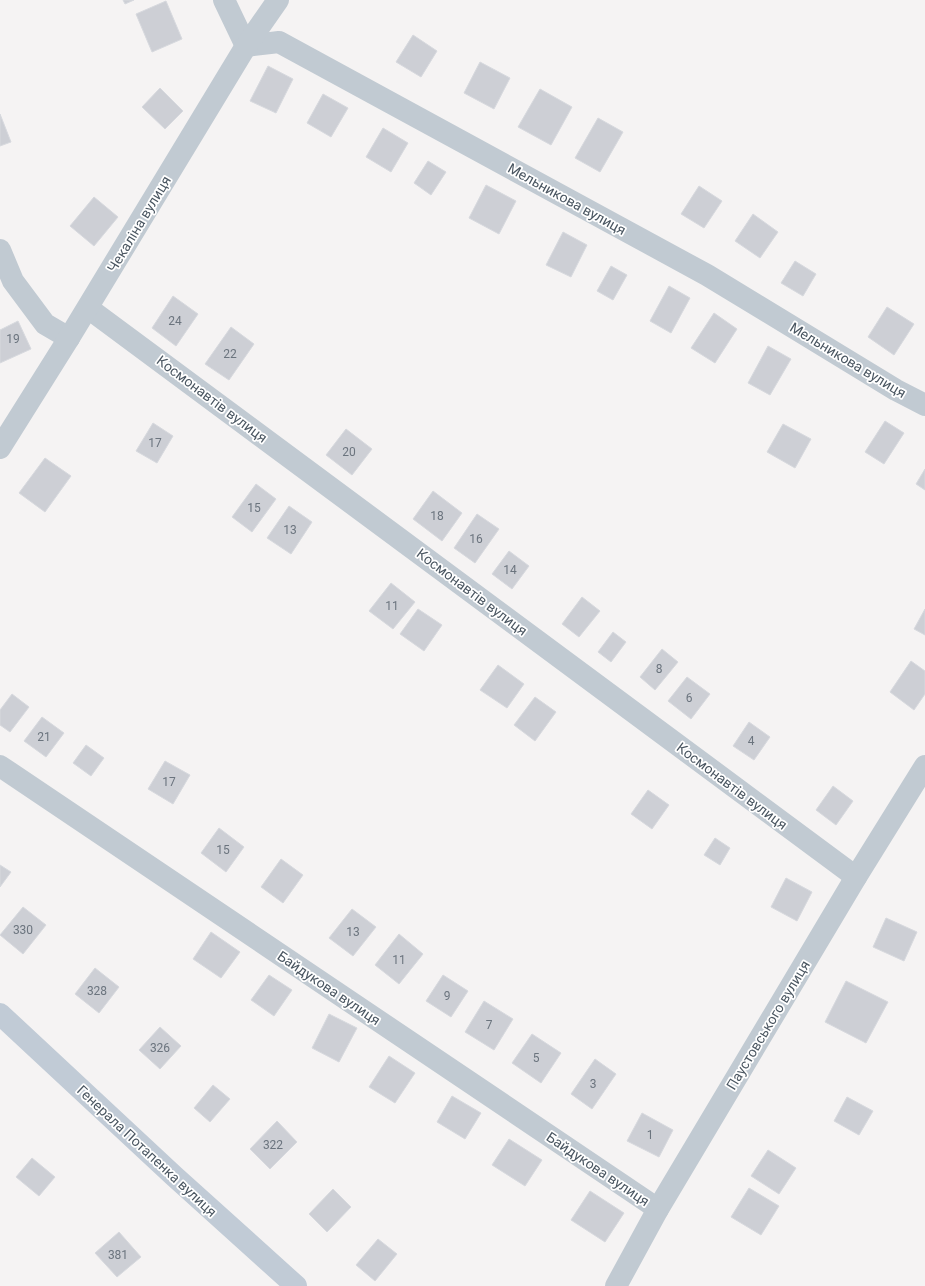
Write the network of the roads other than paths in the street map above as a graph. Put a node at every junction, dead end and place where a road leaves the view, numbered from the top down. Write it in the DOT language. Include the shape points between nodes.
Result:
graph roads {
  1 [pos="224,0"];
  2 [pos="278,0"];
  3 [pos="246,46"];
  4 [pos="0,250"];
  5 [pos="88,308"];
  6 [pos="69,338"];
  7 [pos="925,405"];
  8 [pos="0,448"];
  9 [pos="0,766"];
  10 [pos="925,766"];
  11 [pos="856,877"];
  12 [pos="0,1014"];
  13 [pos="658,1209"];
  14 [pos="296,1286"];
  15 [pos="616,1286"];
  1 -- 3 [label="street"];
  2 -- 3 [label="street, Чекаліна вулиця"];
  3 -- 5 [label="street, Чекаліна вулиця"];
  3 -- 7 [label="street, Мельникова вулиця" via="279,42 707,275"];
  4 -- 6 [label="street" via="13,280 45,324"];
  5 -- 6 [label="street, Чекаліна вулиця"];
  5 -- 11 [label="street, Космонавтів вулиця"];
  6 -- 8 [label="street, Чекаліна вулиця"];
  9 -- 13 [label="street, Байдукова вулиця"];
  10 -- 11 [label="street, Паустовського вулиця"];
  11 -- 13 [label="street, Паустовського вулиця"];
  12 -- 14 [label="main road, Генерала Потапенка вулиця"];
  13 -- 15 [label="street, Паустовського вулиця"];
}
